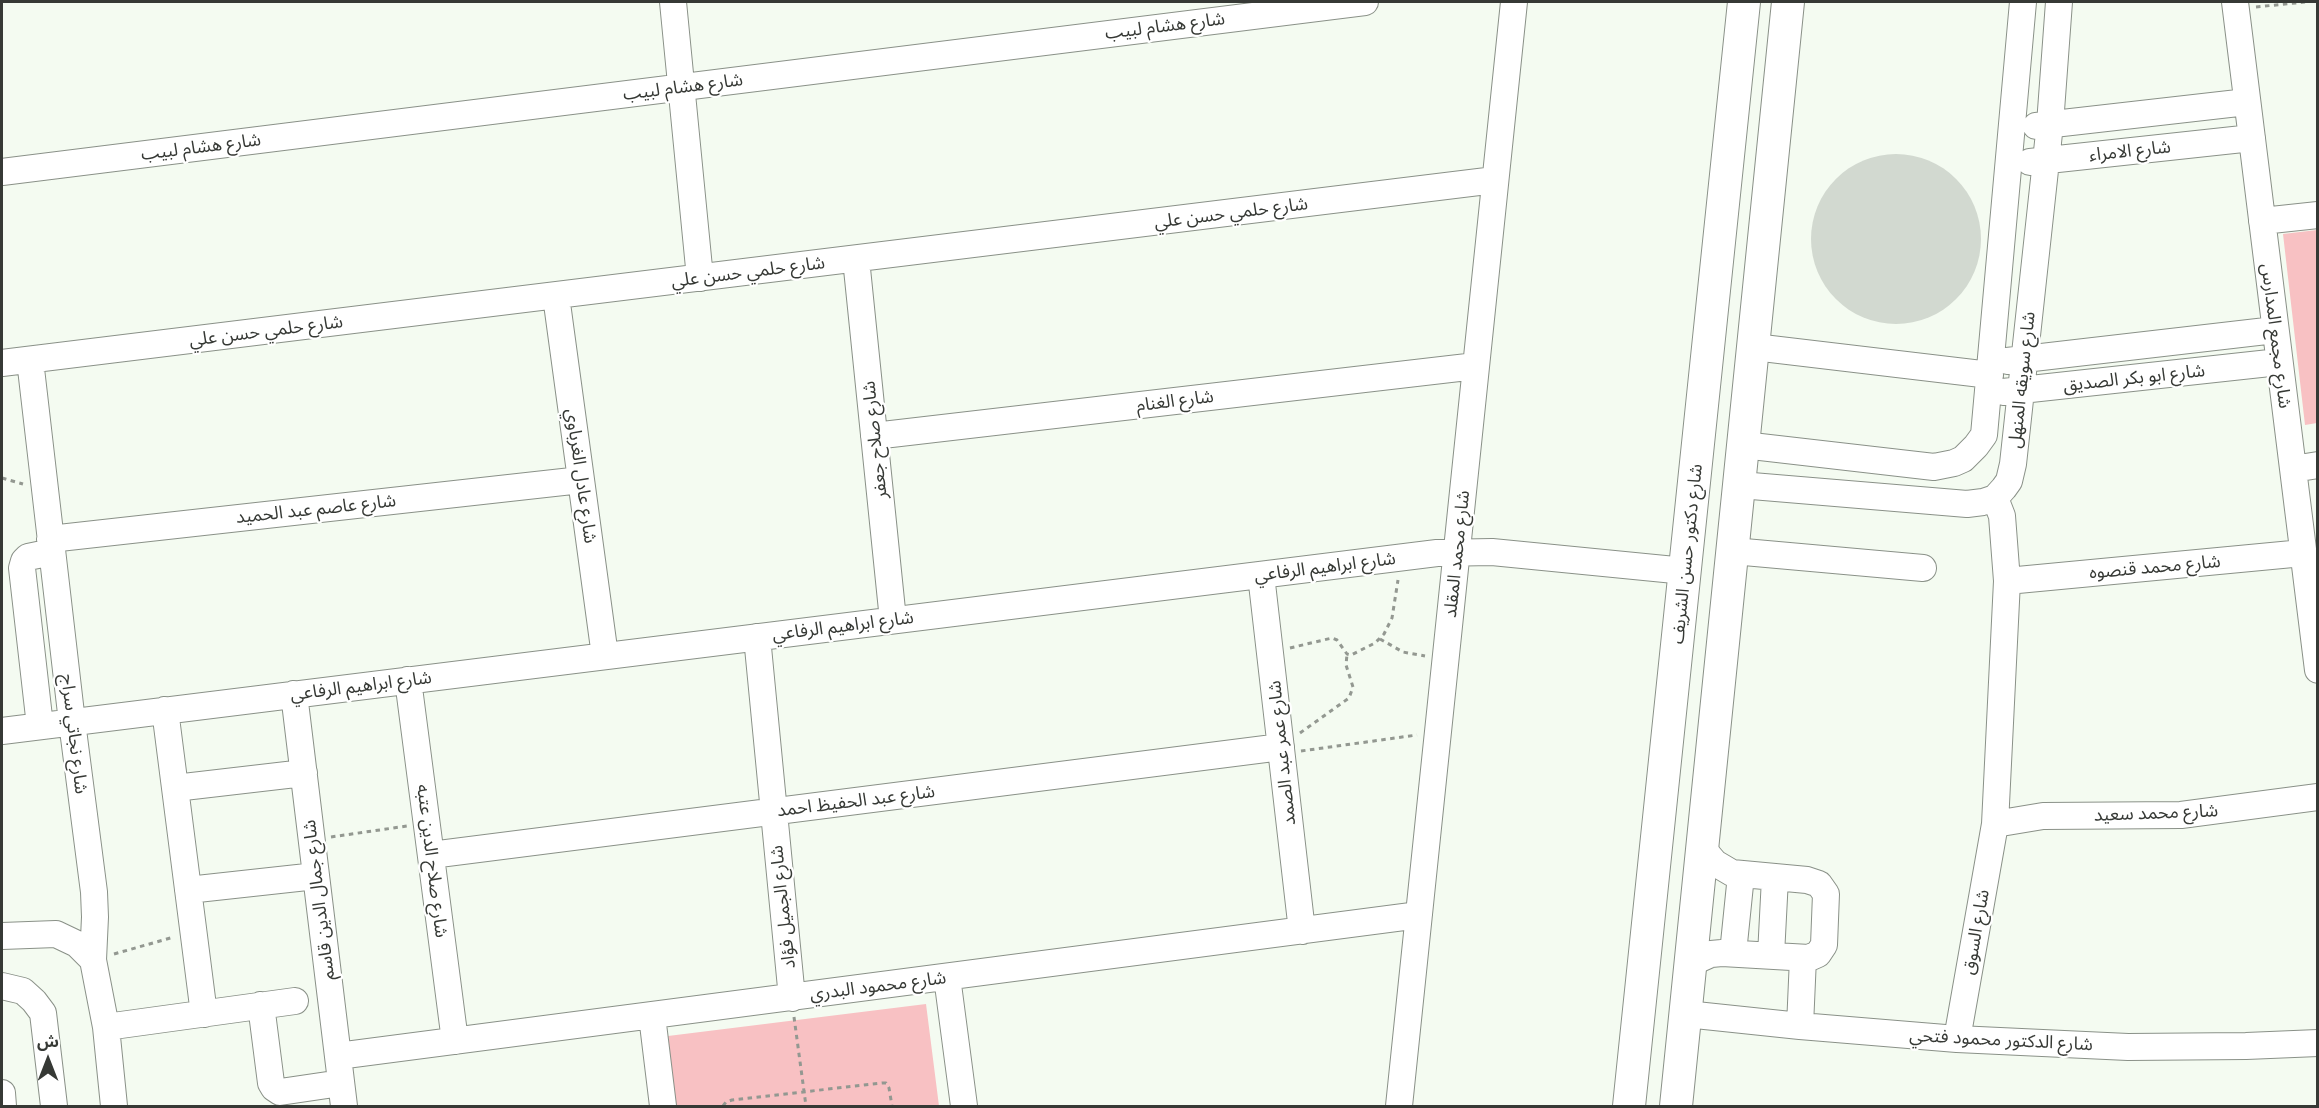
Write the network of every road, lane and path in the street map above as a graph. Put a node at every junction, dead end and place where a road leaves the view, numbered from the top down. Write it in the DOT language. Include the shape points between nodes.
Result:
graph roads {
  1 [pos="673,2"];
  2 [pos="1365,2"];
  3 [pos="1514,2"];
  4 [pos="1744,2"];
  5 [pos="1788,2"];
  6 [pos="2023,2"];
  7 [pos="2059,2"];
  8 [pos="2305,2"];
  9 [pos="2235,6"];
  10 [pos="682,87"];
  11 [pos="2247,102"];
  12 [pos="2050,124"];
  13 [pos="2012,128"];
  14 [pos="2252,138"];
  15 [pos="2046,160"];
  16 [pos="2008,164"];
  17 [pos="2,172"];
  18 [pos="1495,180"];
  19 [pos="2318,215"];
  20 [pos="2262,221"];
  21 [pos="856,259"];
  22 [pos="700,278"];
  23 [pos="556,296"];
  24 [pos="2275,330"];
  25 [pos="1754,347"];
  26 [pos="2024,359"];
  27 [pos="30,360"];
  28 [pos="2280,362"];
  29 [pos="2,363"];
  30 [pos="1476,366"];
  31 [pos="1990,377"];
  32 [pos="2020,391"];
  33 [pos="874,436"];
  34 [pos="1743,445"];
  35 [pos="2318,465"];
  36 [pos="2293,469"];
  37 [pos="581,480"];
  38 [pos="1740,485"];
  39 [pos="1995,498"];
  40 [pos="51,546"];
  41 [pos="1733,551"];
  42 [pos="1457,552"];
  43 [pos="2303,553"];
  44 [pos="1412,556"];
  45 [pos="1923,568"];
  46 [pos="1685,572"];
  47 [pos="1262,575"];
  48 [pos="2007,581"];
  49 [pos="893,620"];
  50 [pos="757,637"];
  51 [pos="1380,639"];
  52 [pos="1270,652"];
  53 [pos="1347,654"];
  54 [pos="1446,654"];
  55 [pos="605,656"];
  56 [pos="2318,670"];
  57 [pos="408,680"];
  58 [pos="294,694"];
  59 [pos="165,710"];
  60 [pos="72,722"];
  61 [pos="40,726"];
  62 [pos="2,730"];
  63 [pos="1438,732"];
  64 [pos="1281,750"];
  65 [pos="304,773"];
  66 [pos="175,788"];
  67 [pos="2318,797"];
  68 [pos="773,812"];
  69 [pos="427,823"];
  70 [pos="1995,825"];
  71 [pos="312,840"];
  72 [pos="1703,849"];
  73 [pos="431,855"];
  74 [pos="1741,875"];
  75 [pos="316,876"];
  76 [pos="1775,878"];
  77 [pos="188,890"];
  78 [pos="1419,915"];
  79 [pos="193,931"];
  80 [pos="1302,931"];
  81 [pos="2,936"];
  82 [pos="1733,953"];
  83 [pos="1771,956"];
  84 [pos="1803,958"];
  85 [pos="93,960"];
  86 [pos="1691,963"];
  87 [pos="947,977"];
  88 [pos="2,986"];
  89 [pos="792,998"];
  90 [pos="295,1001"];
  91 [pos="261,1005"];
  92 [pos="204,1014"];
  93 [pos="1686,1014"];
  94 [pos="652,1016"];
  95 [pos="1800,1026"];
  96 [pos="106,1027"];
  97 [pos="1957,1039"];
  98 [pos="455,1041"];
  99 [pos="2318,1043"];
  100 [pos="338,1056"];
  101 [pos="804,1092"];
  102 [pos="2,1093"];
  103 [pos="342,1095"];
  104 [pos="1392,1106"];
  105 [pos="3,1107"];
  106 [pos="54,1107"];
  107 [pos="114,1107"];
  108 [pos="663,1107"];
  109 [pos="723,1107"];
  110 [pos="807,1107"];
  111 [pos="892,1107"];
  112 [pos="964,1107"];
  113 [pos="1629,1107"];
  114 [pos="1676,1107"];
  1 -- 10 [label="street"];
  2 -- 10 [label="street, شارع هشام لبيب"];
  3 -- 18 [label="street, شارع محمد المقلد"];
  4 -- 46 [label="main road, شارع دكتور حسن الشريف"];
  5 -- 25 [label="main road"];
  6 -- 13 [label="street, شارع سويقه المنهل"];
  7 -- 12 [label="street, شارع سويقه المنهل"];
  8 -- 9 [label="path"];
  9 -- 11 [label="street, شارع مجمع المدارس"];
  10 -- 17 [label="street, شارع هشام لبيب"];
  10 -- 22 [label="street"];
  11 -- 12 [label="street, شارع الامراء"];
  11 -- 14 [label="street, شارع مجمع المدارس"];
  12 -- 13 [label="street, شارع الامراء"];
  12 -- 15 [label="street, شارع سويقه المنهل"];
  13 -- 16 [label="street, شارع سويقه المنهل"];
  14 -- 15 [label="street, شارع الامراء"];
  14 -- 20 [label="street, شارع مجمع المدارس"];
  15 -- 16 [label="street, شارع الامراء"];
  15 -- 26 [label="street, شارع سويقه المنهل"];
  16 -- 31 [label="street, شارع سويقه المنهل"];
  18 -- 21 [label="street, شارع حلمي حسن علي"];
  18 -- 30 [label="street, شارع محمد المقلد"];
  19 -- 20 [label="street"];
  20 -- 24 [label="street, شارع مجمع المدارس"];
  21 -- 22 [label="street, شارع حلمي حسن علي"];
  21 -- 33 [label="street, شارع صلاح جعفر"];
  22 -- 23 [label="street, شارع حلمي حسن علي"];
  23 -- 27 [label="street, شارع حلمي حسن علي"];
  23 -- 37 [label="street, شارع عادل الغرباوي"];
  24 -- 26 [label="street, شارع ابو بكر الصديق"];
  24 -- 28 [label="street, شارع مجمع المدارس"];
  25 -- 31 [label="street"];
  25 -- 34 [label="main road"];
  26 -- 31 [label="street, شارع ابو بكر الصديق"];
  26 -- 32 [label="street, شارع سويقه المنهل"];
  27 -- 29 [label="street, شارع حلمي حسن علي"];
  27 -- 40 [label="street, شارع نجاتي سراج"];
  28 -- 32 [label="street, شارع ابو بكر الصديق"];
  28 -- 36 [label="street, شارع مجمع المدارس"];
  30 -- 33 [label="street, شارع الغنام"];
  30 -- 42 [label="street, شارع محمد المقلد"];
  31 -- 32 [label="street, شارع ابو بكر الصديق"];
  31 -- 34 [label="street, شارع سويقه المنهل" via="1984,435 1963,459 1944,466"];
  32 -- 39 [label="street, شارع سويقه المنهل" via="2012,472"];
  33 -- 49 [label="street, شارع صلاح جعفر"];
  34 -- 38 [label="main road"];
  35 -- 36 [label="street"];
  36 -- 43 [label="street, شارع مجمع المدارس"];
  37 -- 40 [label="street, شارع عاصم عبد الحميد"];
  37 -- 55 [label="street, شارع عادل الغرباوي"];
  38 -- 39 [label="street" via="1967,504"];
  38 -- 41 [label="main road"];
  39 -- 48 [label="street, شارع السوق" via="2002,516"];
  40 -- 60 [label="street, شارع نجاتي سراج"];
  40 -- 61 [label="street, شارع عاصم عبد الحميد" via="22,564"];
  41 -- 45 [label="street"];
  41 -- 72 [label="main road"];
  42 -- 44 [label="street, شارع ابراهيم الرفاعي"];
  42 -- 46 [label="street, شارع ابراهيم الرفاعي" via="1492,552"];
  42 -- 54 [label="street, شارع محمد المقلد"];
  43 -- 48 [label="street, شارع محمد قنصوه"];
  43 -- 56 [label="street, شارع مجمع المدارس"];
  44 -- 47 [label="street, شارع ابراهيم الرفاعي"];
  44 -- 51 [label="path" via="1398,578 1392,618"];
  46 -- 113 [label="main road, شارع دكتور حسن الشريف"];
  47 -- 49 [label="street, شارع ابراهيم الرفاعي"];
  47 -- 52 [label="street, شارع عمر عبد الصمد"];
  48 -- 70 [label="street, شارع السوق"];
  49 -- 50 [label="street, شارع ابراهيم الرفاعي"];
  50 -- 55 [label="street, شارع ابراهيم الرفاعي"];
  50 -- 68 [label="street, شارع الجميل فؤاد"];
  51 -- 53 [label="path" via="1363,651"];
  51 -- 54 [label="path" via="1416,656"];
  52 -- 53 [label="path" via="1332,638"];
  52 -- 64 [label="street, شارع عمر عبد الصمد"];
  53 -- 64 [label="path" via="1353,687 1349,698"];
  54 -- 63 [label="street, شارع محمد المقلد"];
  55 -- 57 [label="street, شارع ابراهيم الرفاعي"];
  57 -- 58 [label="street, شارع ابراهيم الرفاعي"];
  57 -- 69 [label="street, شارع صلاح الدين عتبه"];
  58 -- 59 [label="street, شارع ابراهيم الرفاعي"];
  58 -- 65 [label="street, شارع جمال الدين قاسم"];
  59 -- 60 [label="street, شارع ابراهيم الرفاعي"];
  59 -- 66 [label="street"];
  60 -- 61 [label="street, شارع ابراهيم الرفاعي"];
  60 -- 85 [label="street, شارع نجاتي سراج" via="94,892"];
  61 -- 62 [label="street, شارع ابراهيم الرفاعي"];
  63 -- 64 [label="path"];
  63 -- 78 [label="street, شارع محمد المقلد"];
  64 -- 68 [label="street, شارع عبد الحفيظ احمد"];
  64 -- 80 [label="street, شارع عمر عبد الصمد"];
  65 -- 66 [label="street"];
  65 -- 71 [label="street, شارع جمال الدين قاسم"];
  66 -- 77 [label="street"];
  67 -- 70 [label="street, شارع محمد سعيد" via="2181,815 2043,816"];
  68 -- 73 [label="street, شارع عبد الحفيظ احمد"];
  68 -- 89 [label="street, شارع الجميل فؤاد"];
  69 -- 71 [label="path"];
  69 -- 73 [label="street, شارع صلاح الدين عتبه"];
  70 -- 97 [label="street, شارع السوق"];
  71 -- 75 [label="street, شارع جمال الدين قاسم"];
  72 -- 74 [label="street" via="1723,869"];
  72 -- 86 [label="main road"];
  73 -- 98 [label="street, شارع صلاح الدين عتبه"];
  74 -- 76 [label="street"];
  74 -- 82 [label="street"];
  75 -- 77 [label="street"];
  75 -- 100 [label="street, شارع جمال الدين قاسم"];
  76 -- 83 [label="street"];
  76 -- 84 [label="street" via="1814,881 1824,888 1824,945 1814,957"];
  77 -- 79 [label="street"];
  78 -- 80 [label="street, شارع محمود البدري"];
  78 -- 104 [label="street, شارع محمد المقلد"];
  79 -- 85 [label="path"];
  79 -- 92 [label="street"];
  80 -- 87 [label="street, شارع محمود البدري"];
  81 -- 85 [label="street" via="56,934 77,944"];
  82 -- 83 [label="street"];
  82 -- 86 [label="street" via="1712,954"];
  83 -- 84 [label="street"];
  84 -- 95 [label="street"];
  85 -- 96 [label="street, شارع نجاتي سراج"];
  86 -- 93 [label="main road"];
  87 -- 89 [label="street, شارع محمود البدري"];
  87 -- 112 [label="street"];
  88 -- 106 [label="street" via="22,991 43,1013"];
  89 -- 94 [label="street, شارع محمود البدري"];
  89 -- 101 [label="path"];
  90 -- 91 [label="street"];
  91 -- 92 [label="street"];
  91 -- 103 [label="street" via="270,1083 274,1089"];
  92 -- 96 [label="street"];
  93 -- 95 [label="street, شارع الدكتور محمود فتحي"];
  93 -- 114 [label="main road"];
  94 -- 98 [label="street, شارع محمود البدري"];
  94 -- 108 [label="street"];
  95 -- 97 [label="street, شارع الدكتور محمود فتحي"];
  96 -- 107 [label="street, شارع نجاتي سراج"];
  97 -- 99 [label="street, شارع الدكتور محمود فتحي" via="2176,1047"];
  98 -- 100 [label="street, شارع محمود البدري"];
  100 -- 103 [label="street, شارع جمال الدين قاسم"];
  101 -- 109 [label="path" via="732,1100"];
  101 -- 110 [label="path"];
  101 -- 111 [label="path" via="886,1083"];
  102 -- 105 [label="street"];
}
